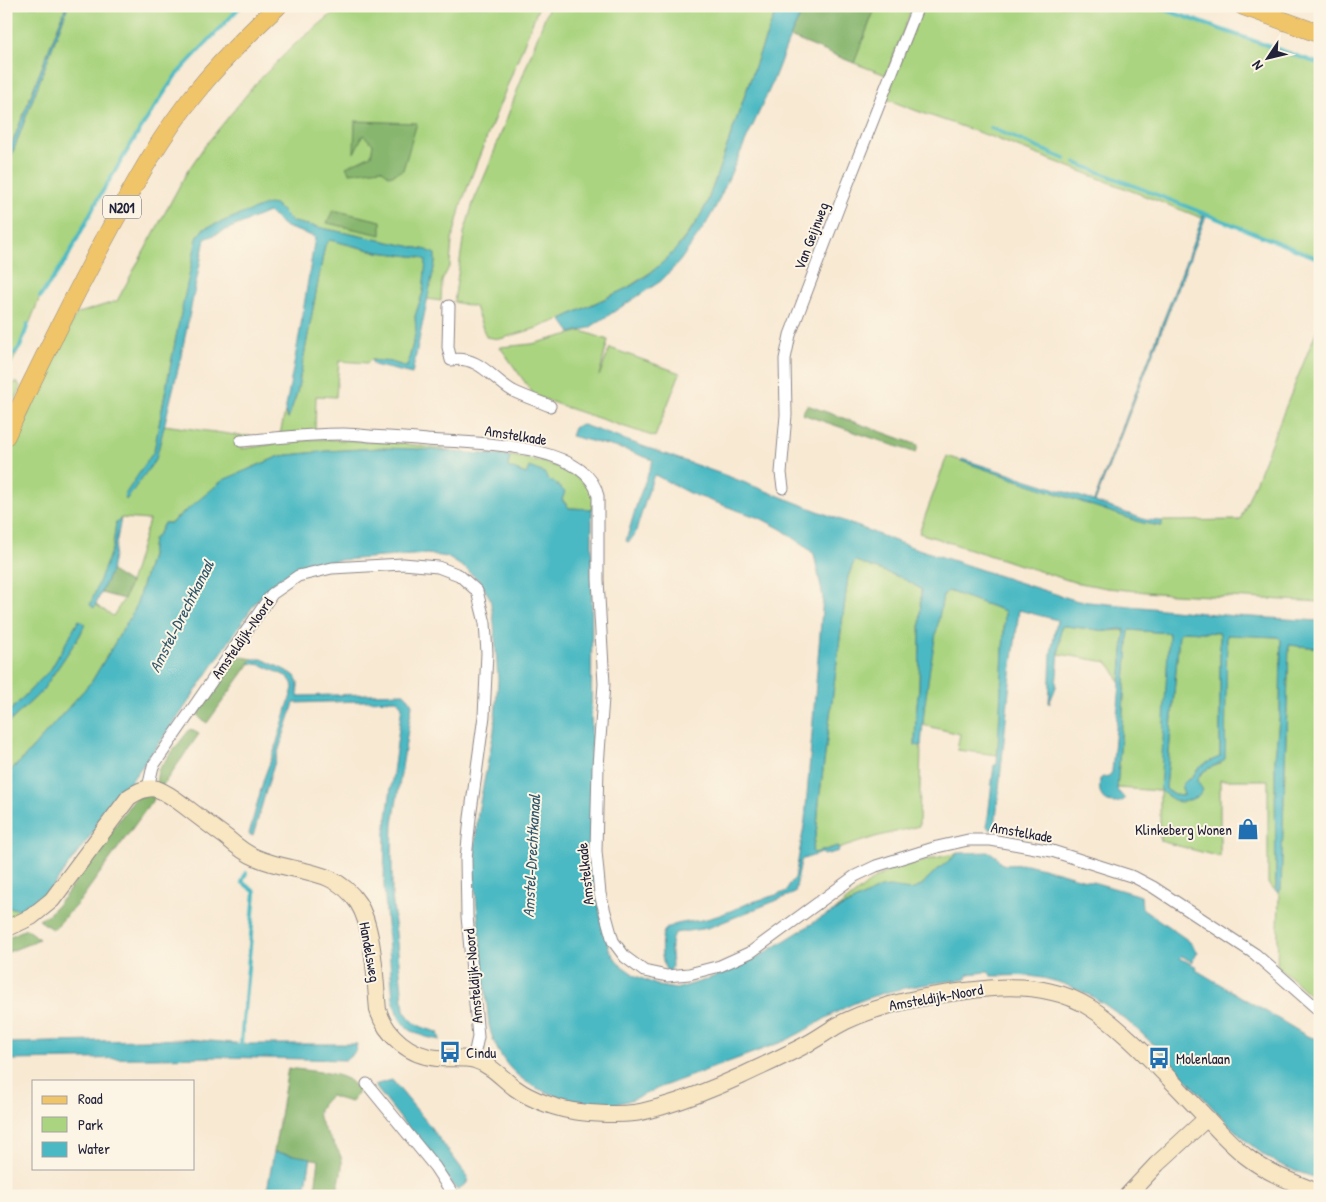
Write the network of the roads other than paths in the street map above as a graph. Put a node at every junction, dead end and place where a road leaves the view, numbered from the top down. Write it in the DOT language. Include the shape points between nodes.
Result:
graph roads {
  1 [pos="278,6"];
  2 [pos="918,6"];
  3 [pos="1243,6"];
  4 [pos="1320,34"];
  5 [pos="449,306"];
  6 [pos="550,406"];
  7 [pos="6,436"];
  8 [pos="241,441"];
  9 [pos="783,488"];
  10 [pos="148,788"];
  11 [pos="6,929"];
  12 [pos="1320,1011"];
  13 [pos="473,1060"];
  14 [pos="367,1084"];
  15 [pos="1206,1118"];
  16 [pos="1320,1193"];
  17 [pos="454,1196"];
  18 [pos="1127,1196"];
  1 -- 7 [label="main road, N201" via="223,59 168,130 142,171 89,268"];
  2 -- 9 [label="street, Van Geijnweg" via="790,335 785,359"];
  3 -- 4 [label="main road"];
  5 -- 6 [label="street" via="448,347 451,360 459,358 478,364 513,390"];
  8 -- 12 [label="street, Amstelkade" via="346,434 511,446 562,459 591,480 598,496 598,580 604,684 596,842 600,894 613,941 644,971 667,976 720,966 751,952 855,876 876,866 937,847 968,840 991,840 1052,851 1134,877 1256,954"];
  10 -- 11 [label="street" via="129,797 52,900 30,917"];
  10 -- 13 [label="street, Handelsweg" via="172,797 255,858 317,873 347,889 359,904 369,926 378,1010 389,1032 409,1049 424,1056"];
  10 -- 13 [label="street, Amsteldijk-Noord" via="153,766 272,594 298,576 332,568 403,564 438,567 459,575 477,591 485,623 487,654 484,716 466,859 467,916 478,1036"];
  13 -- 15 [label="street, Amsteldijk-Noord" via="492,1069 518,1090 547,1104 577,1112 636,1113 678,1102 718,1086 873,1009 941,994 1024,987 1078,1000 1106,1018 1144,1052"];
  14 -- 17 [label="street" via="436,1167"];
  15 -- 16 [label="street, Amsteldijk-Noord" via="1268,1172"];
  15 -- 18 [label="street"];
}
